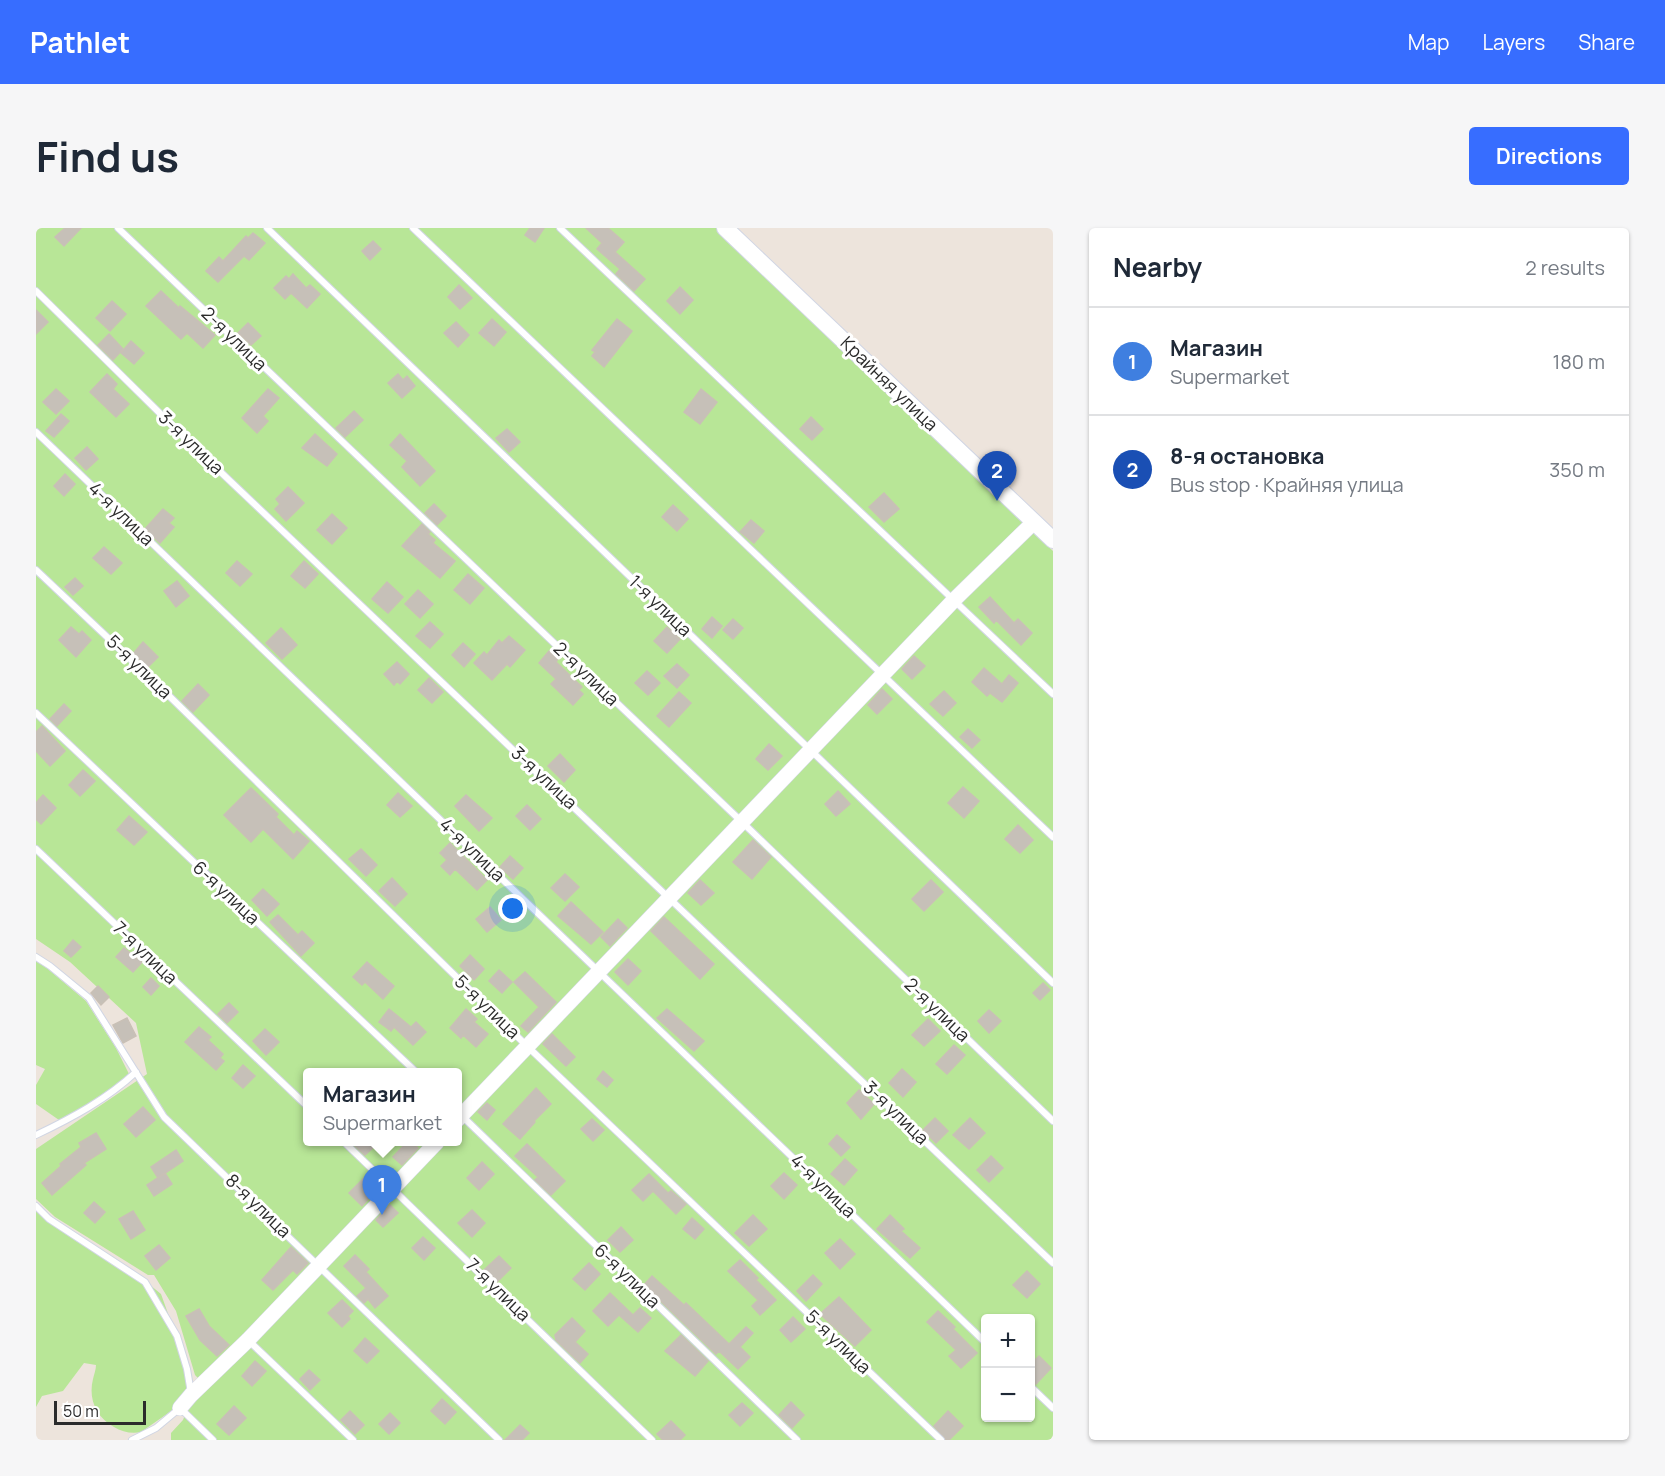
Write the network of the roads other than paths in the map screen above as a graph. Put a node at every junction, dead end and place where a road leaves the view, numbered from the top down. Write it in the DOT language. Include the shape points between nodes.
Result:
graph roads {
  1 [pos="118,228"];
  2 [pos="267,228"];
  3 [pos="413,228"];
  4 [pos="560,228"];
  5 [pos="725,228"];
  6 [pos="36,291"];
  7 [pos="36,432"];
  8 [pos="1034,522"];
  9 [pos="1053,540"];
  10 [pos="36,570"];
  11 [pos="955,599"];
  12 [pos="884,675"];
  13 [pos="1053,694"];
  14 [pos="36,713"];
  15 [pos="810,751"];
  16 [pos="742,822"];
  17 [pos="1053,837"];
  18 [pos="36,849"];
  19 [pos="669,897"];
  20 [pos="36,957"];
  21 [pos="600,972"];
  22 [pos="1053,983"];
  23 [pos="528,1047"];
  24 [pos="412,1068"];
  25 [pos="136,1072"];
  26 [pos="303,1102"];
  27 [pos="462,1113"];
  28 [pos="462,1119"];
  29 [pos="1053,1121"];
  30 [pos="36,1136"];
  31 [pos="348,1146"];
  32 [pos="433,1146"];
  33 [pos="392,1187"];
  34 [pos="36,1206"];
  35 [pos="1053,1263"];
  36 [pos="320,1265"];
  37 [pos="981,1338"];
  38 [pos="248,1340"];
  39 [pos="1035,1391"];
  40 [pos="191,1395"];
  41 [pos="180,1408"];
  42 [pos="1053,1408"];
  43 [pos="132,1440"];
  44 [pos="213,1440"];
  45 [pos="353,1440"];
  46 [pos="499,1440"];
  47 [pos="652,1440"];
  48 [pos="797,1440"];
  49 [pos="940,1440"];
  1 -- 16 [label="lane, 2-я улица"];
  2 -- 15 [label="lane, 1-я улица"];
  3 -- 12 [label="lane"];
  4 -- 11 [label="lane"];
  5 -- 8 [label="main road, Крайняя улица"];
  6 -- 19 [label="lane, 3-я улица"];
  7 -- 21 [label="lane, 4-я улица"];
  8 -- 9 [label="main road, Крайняя улица"];
  8 -- 11 [label="street"];
  10 -- 23 [label="lane, 5-я улица"];
  11 -- 12 [label="street"];
  11 -- 13 [label="lane"];
  12 -- 15 [label="street"];
  12 -- 17 [label="lane"];
  14 -- 24 [label="lane, 6-я улица"];
  15 -- 16 [label="street"];
  15 -- 22 [label="lane, 1-я улица"];
  16 -- 19 [label="street"];
  16 -- 29 [label="lane, 2-я улица"];
  18 -- 26 [label="lane, 7-я улица"];
  19 -- 21 [label="street"];
  19 -- 35 [label="lane, 3-я улица"];
  20 -- 25 [label="lane, 8-я улица" via="89,998"];
  21 -- 23 [label="street"];
  21 -- 37 [label="lane, 4-я улица"];
  23 -- 27 [label="street"];
  23 -- 49 [label="lane, 5-я улица"];
  25 -- 30 [label="lane" via="120,1088"];
  25 -- 36 [label="lane, 8-я улица" via="164,1117"];
  28 -- 48 [label="lane, 6-я улица"];
  31 -- 33 [label="lane, 7-я улица"];
  32 -- 33 [label="street"];
  33 -- 36 [label="street"];
  33 -- 47 [label="lane, 7-я улица"];
  34 -- 40 [label="lane" via="145,1282 177,1336"];
  36 -- 38 [label="street"];
  36 -- 46 [label="lane, 8-я улица"];
  38 -- 40 [label="street"];
  38 -- 45 [label="lane"];
  39 -- 42 [label="lane"];
  40 -- 41 [label="street"];
  41 -- 43 [label="lane" via="156,1428"];
  41 -- 44 [label="lane"];
}
